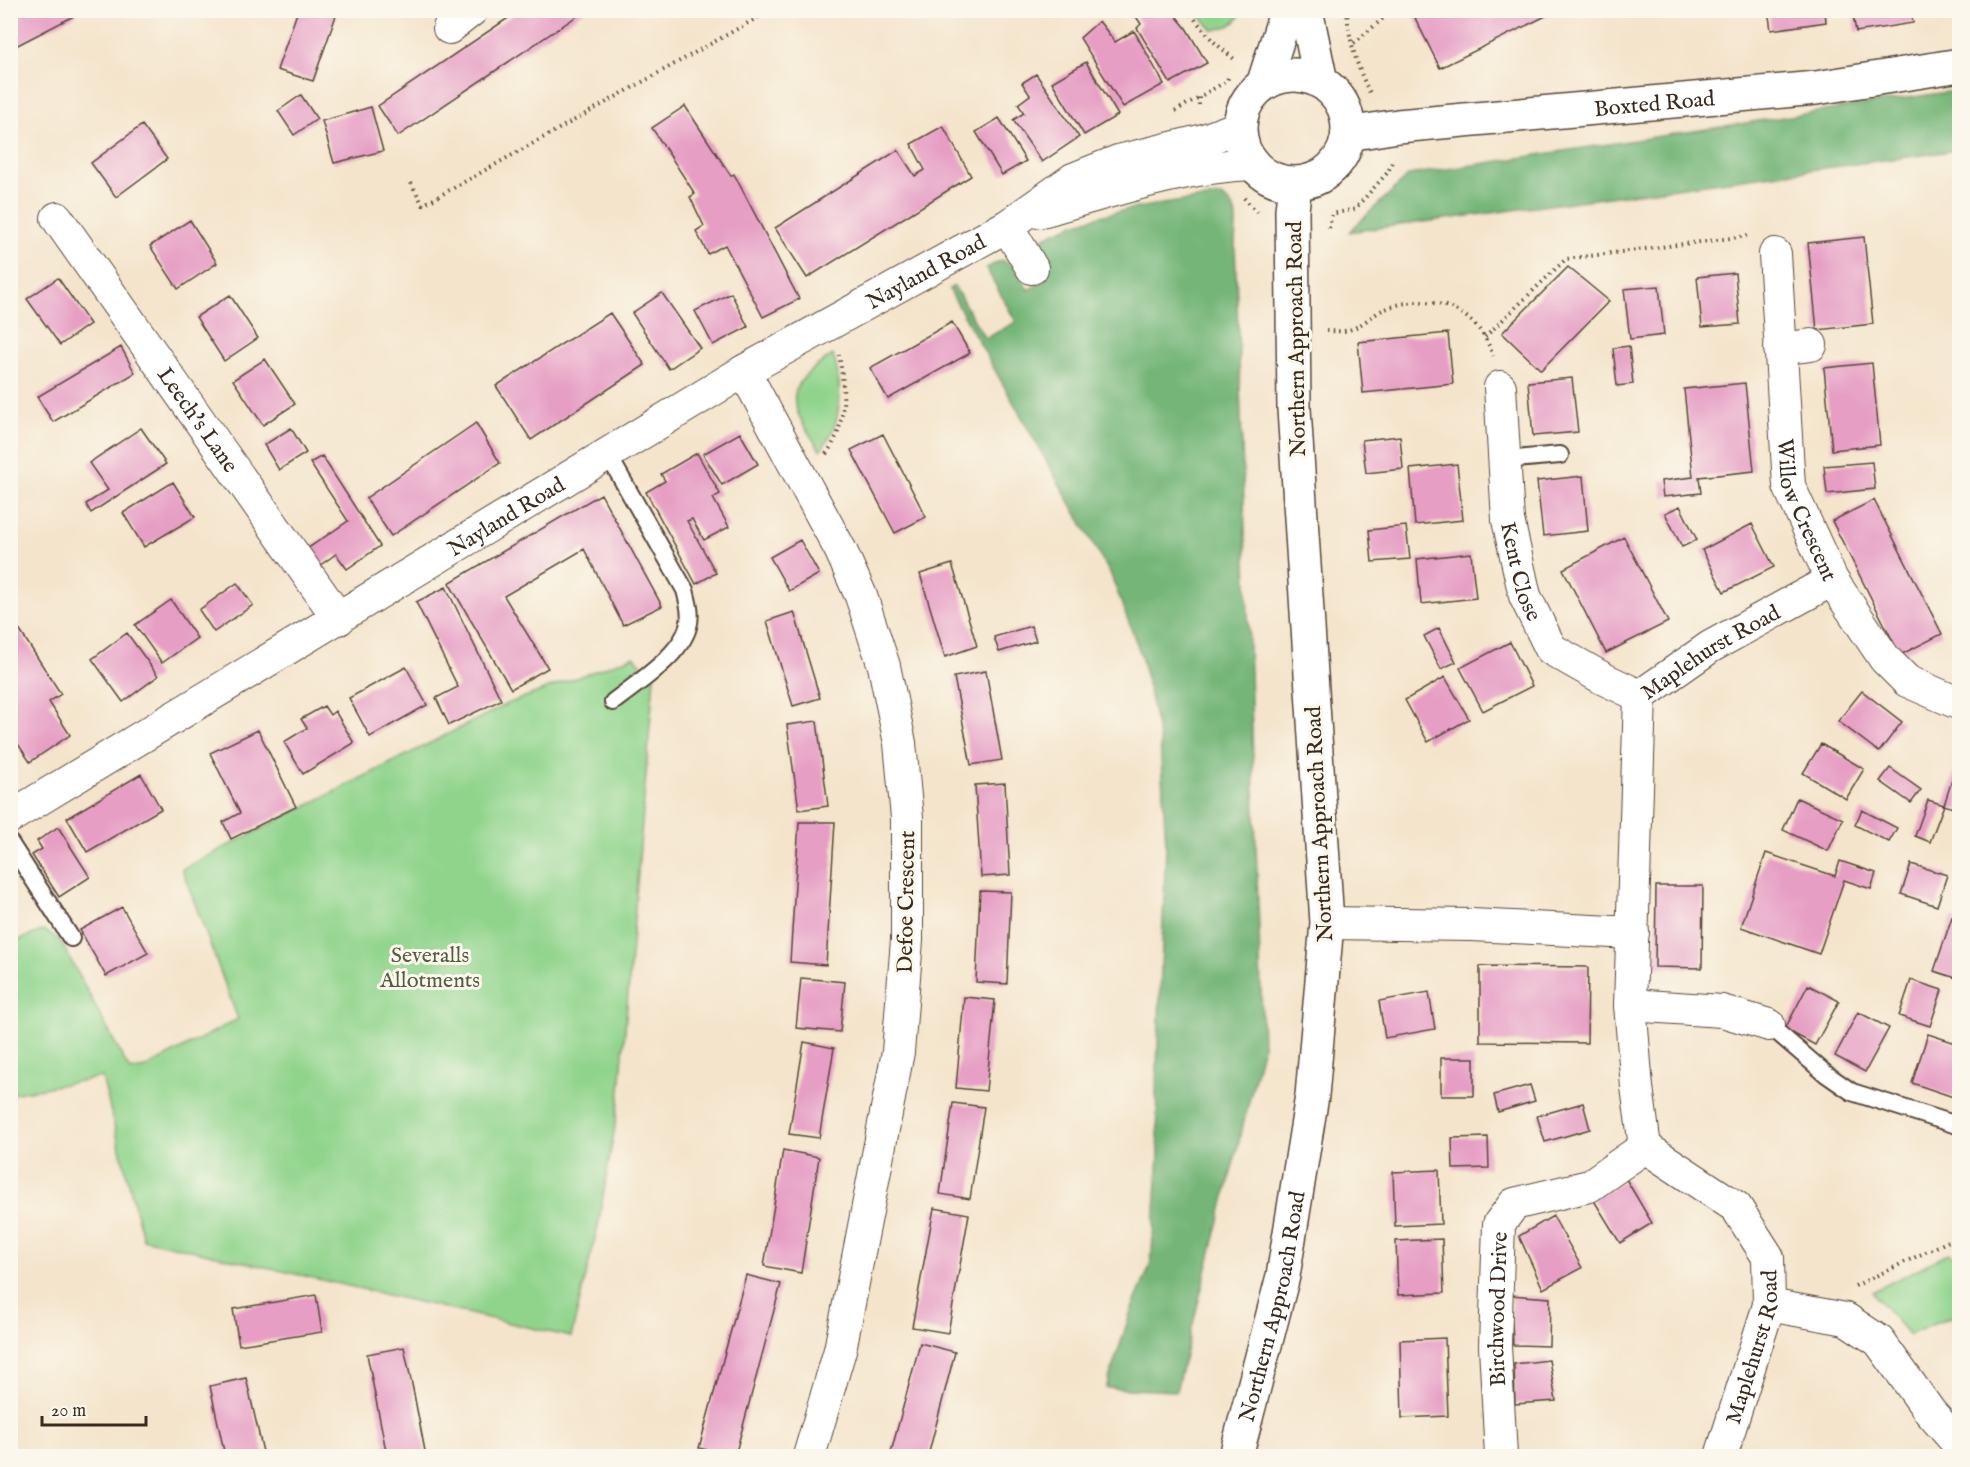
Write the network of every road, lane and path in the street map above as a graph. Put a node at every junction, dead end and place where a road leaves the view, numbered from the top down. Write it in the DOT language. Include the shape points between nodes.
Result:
graph roads {
  1 [pos="771,10"];
  2 [pos="1187,10"];
  3 [pos="1287,10"];
  4 [pos="1306,10"];
  5 [pos="1347,10"];
  6 [pos="1393,10"];
  7 [pos="1354,43"];
  8 [pos="1235,60"];
  9 [pos="1959,65"];
  10 [pos="1264,82"];
  11 [pos="1321,82"];
  12 [pos="1373,98"];
  13 [pos="1239,127"];
  14 [pos="1348,134"];
  15 [pos="1394,156"];
  16 [pos="1252,164"];
  17 [pos="411,183"];
  18 [pos="1295,184"];
  19 [pos="57,218"];
  20 [pos="1015,221"];
  21 [pos="1327,234"];
  22 [pos="1775,254"];
  23 [pos="1032,268"];
  24 [pos="1320,332"];
  25 [pos="1485,337"];
  26 [pos="838,345"];
  27 [pos="1811,345"];
  28 [pos="1780,349"];
  29 [pos="744,371"];
  30 [pos="1500,387"];
  31 [pos="607,453"];
  32 [pos="1560,455"];
  33 [pos="1504,460"];
  34 [pos="820,462"];
  35 [pos="1832,580"];
  36 [pos="339,619"];
  37 [pos="1640,696"];
  38 [pos="613,702"];
  39 [pos="1959,704"];
  40 [pos="10,817"];
  41 [pos="10,843"];
  42 [pos="1327,923"];
  43 [pos="1633,933"];
  44 [pos="71,938"];
  45 [pos="1630,1005"];
  46 [pos="1768,1026"];
  47 [pos="1959,1126"];
  48 [pos="1646,1147"];
  49 [pos="1959,1221"];
  50 [pos="1957,1240"];
  51 [pos="1769,1305"];
  52 [pos="1828,1315"];
  53 [pos="1959,1446"];
  54 [pos="809,1456"];
  55 [pos="1236,1456"];
  56 [pos="1501,1456"];
  57 [pos="1720,1456"];
  1 -- 17 [label="path" via="423,205"];
  2 -- 8 [label="path"];
  3 -- 10 [label="main road"];
  4 -- 11 [label="main road"];
  5 -- 7 [label="path" via="1348,30"];
  6 -- 7 [label="path"];
  7 -- 12 [label="path"];
  9 -- 14 [label="main road, Boxted Road" via="1816,88 1398,126"];
  10 -- 11 [label="main road" via="1283,75 1303,75"];
  10 -- 13 [label="main road" via="1242,110"];
  11 -- 14 [label="main road" via="1334,91 1342,104"];
  13 -- 16 [label="main road" via="1242,147"];
  13 -- 20 [label="street, Nayland Road" via="1204,140 1118,161 1073,179"];
  14 -- 18 [label="main road" via="1343,153 1331,169 1314,180"];
  15 -- 21 [label="path" via="1388,172 1355,209 1332,214"];
  16 -- 18 [label="main road" via="1271,179"];
  16 -- 20 [label="street, Nayland Road" via="1225,165 1124,186"];
  18 -- 42 [label="main road, Northern Approach Road" via="1294,409"];
  19 -- 36 [label="street, Leech's Lane"];
  20 -- 23 [label="street, Nayland Road"];
  20 -- 29 [label="street, Nayland Road"];
  22 -- 25 [label="path" via="1772,233 1566,259"];
  22 -- 28 [label="street, Willow Crescent"];
  24 -- 25 [label="path" via="1350,330 1384,309 1430,301 1454,307 1475,322"];
  25 -- 30 [label="path"];
  26 -- 34 [label="path" via="843,413 834,440"];
  27 -- 28 [label="street"];
  28 -- 35 [label="street, Willow Crescent" via="1789,486"];
  29 -- 31 [label="street, Nayland Road"];
  29 -- 54 [label="street, Defoe Crescent" via="841,550 861,596 884,666 900,743 907,818 907,940 898,1052 840,1350"];
  30 -- 33 [label="street, Kent Close"];
  31 -- 36 [label="street, Nayland Road"];
  31 -- 38 [label="lane" via="685,590 689,606 688,627 678,646"];
  32 -- 33 [label="lane"];
  33 -- 37 [label="street, Kent Close" via="1508,520 1525,596 1551,649"];
  35 -- 37 [label="street, Maplehurst Road" via="1710,647"];
  35 -- 39 [label="street, Willow Crescent" via="1885,659 1907,681"];
  36 -- 40 [label="street, Nayland Road"];
  37 -- 43 [label="street, Maplehurst Road"];
  41 -- 44 [label="lane"];
  42 -- 43 [label="street"];
  42 -- 55 [label="main road, Northern Approach Road" via="1312,1096 1283,1276"];
  43 -- 45 [label="street, Maplehurst Road"];
  45 -- 46 [label="street" via="1722,1011"];
  45 -- 48 [label="street, Maplehurst Road"];
  46 -- 47 [label="lane" via="1852,1092"];
  48 -- 51 [label="street, Maplehurst Road" via="1736,1207 1768,1257"];
  48 -- 56 [label="street, Birchwood Drive" via="1589,1186 1514,1204 1499,1224 1494,1346"];
  49 -- 50 [label="path"];
  50 -- 52 [label="path" via="1834,1296"];
  51 -- 52 [label="street"];
  51 -- 57 [label="street, Maplehurst Road"];
  52 -- 53 [label="street" via="1846,1319 1879,1341"];
}
